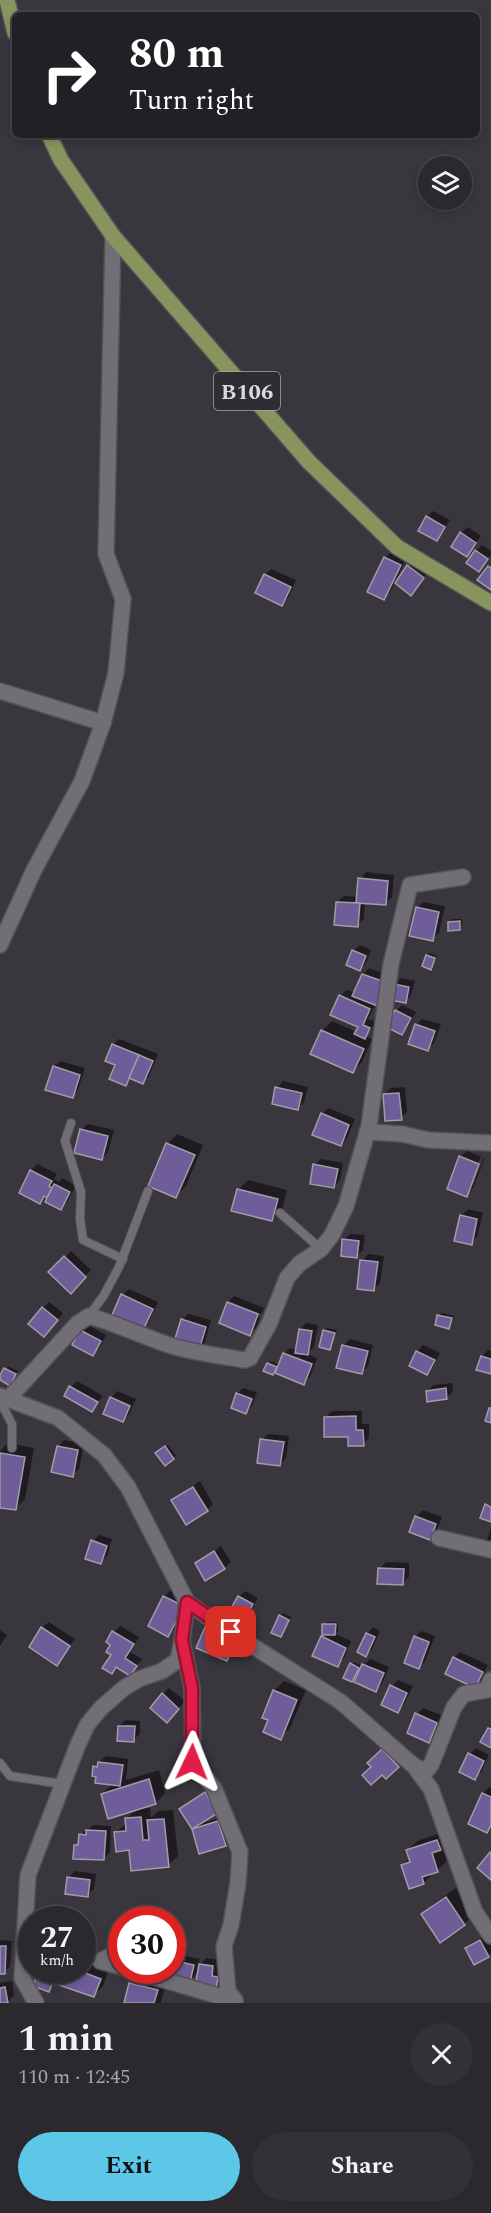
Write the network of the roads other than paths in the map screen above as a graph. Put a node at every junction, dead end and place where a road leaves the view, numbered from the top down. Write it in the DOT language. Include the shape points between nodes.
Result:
graph roads {
  1 [pos="7,0"];
  2 [pos="12,21"];
  3 [pos="50,138"];
  4 [pos="113,236"];
  5 [pos="491,603"];
  6 [pos="0,691"];
  7 [pos="104,723"];
  8 [pos="463,877"];
  9 [pos="0,945"];
  10 [pos="71,1123"];
  11 [pos="367,1132"];
  12 [pos="491,1143"];
  13 [pos="148,1191"];
  14 [pos="280,1213"];
  15 [pos="321,1249"];
  16 [pos="123,1258"];
  17 [pos="89,1316"];
  18 [pos="3,1399"];
  19 [pos="12,1448"];
  20 [pos="439,1538"];
  21 [pos="491,1550"];
  22 [pos="187,1602"];
  23 [pos="182,1640"];
  24 [pos="491,1680"];
  25 [pos="0,1763"];
  26 [pos="414,1767"];
  27 [pos="62,1784"];
  28 [pos="491,1936"];
  29 [pos="108,1957"];
  30 [pos="108,1963"];
  31 [pos="177,1984"];
  32 [pos="236,2002"];
  33 [pos="36,2003"];
  1 -- 2 [label="main road"];
  3 -- 4 [label="main road, B106"];
  4 -- 5 [label="main road, B106" via="309,462 397,547"];
  4 -- 7 [label="street" via="106,554 123,598 116,673"];
  6 -- 7 [label="street"];
  7 -- 9 [label="street" via="82,782 34,870"];
  8 -- 11 [label="street" via="411,885 391,964"];
  10 -- 16 [label="lane" via="65,1141 81,1191 83,1240"];
  11 -- 12 [label="street"];
  11 -- 15 [label="street" via="346,1206"];
  13 -- 16 [label="lane"];
  14 -- 15 [label="lane"];
  15 -- 17 [label="street" via="287,1278 250,1358 171,1346"];
  16 -- 17 [label="lane"];
  17 -- 18 [label="street" via="76,1324"];
  18 -- 19 [label="lane" via="12,1424"];
  18 -- 22 [label="street" via="58,1418 104,1455 128,1487"];
  20 -- 21 [label="street"];
  22 -- 23 [label="street"];
  22 -- 26 [label="street" via="341,1702"];
  23 -- 27 [label="street" via="178,1660 124,1688 101,1708 87,1725"];
  23 -- 32 [label="street" via="192,1688 192,1762 214,1788 240,1852 237,1894 224,1946 228,1992"];
  24 -- 26 [label="street" via="487,1690 464,1694 454,1707 426,1771"];
  25 -- 27 [label="lane" via="10,1776"];
  26 -- 28 [label="street" via="431,1789 475,1912"];
  27 -- 33 [label="street" via="28,1875 22,1978"];
  29 -- 30 [label="street" via="100,1961"];
  31 -- 32 [label="street"];
}
